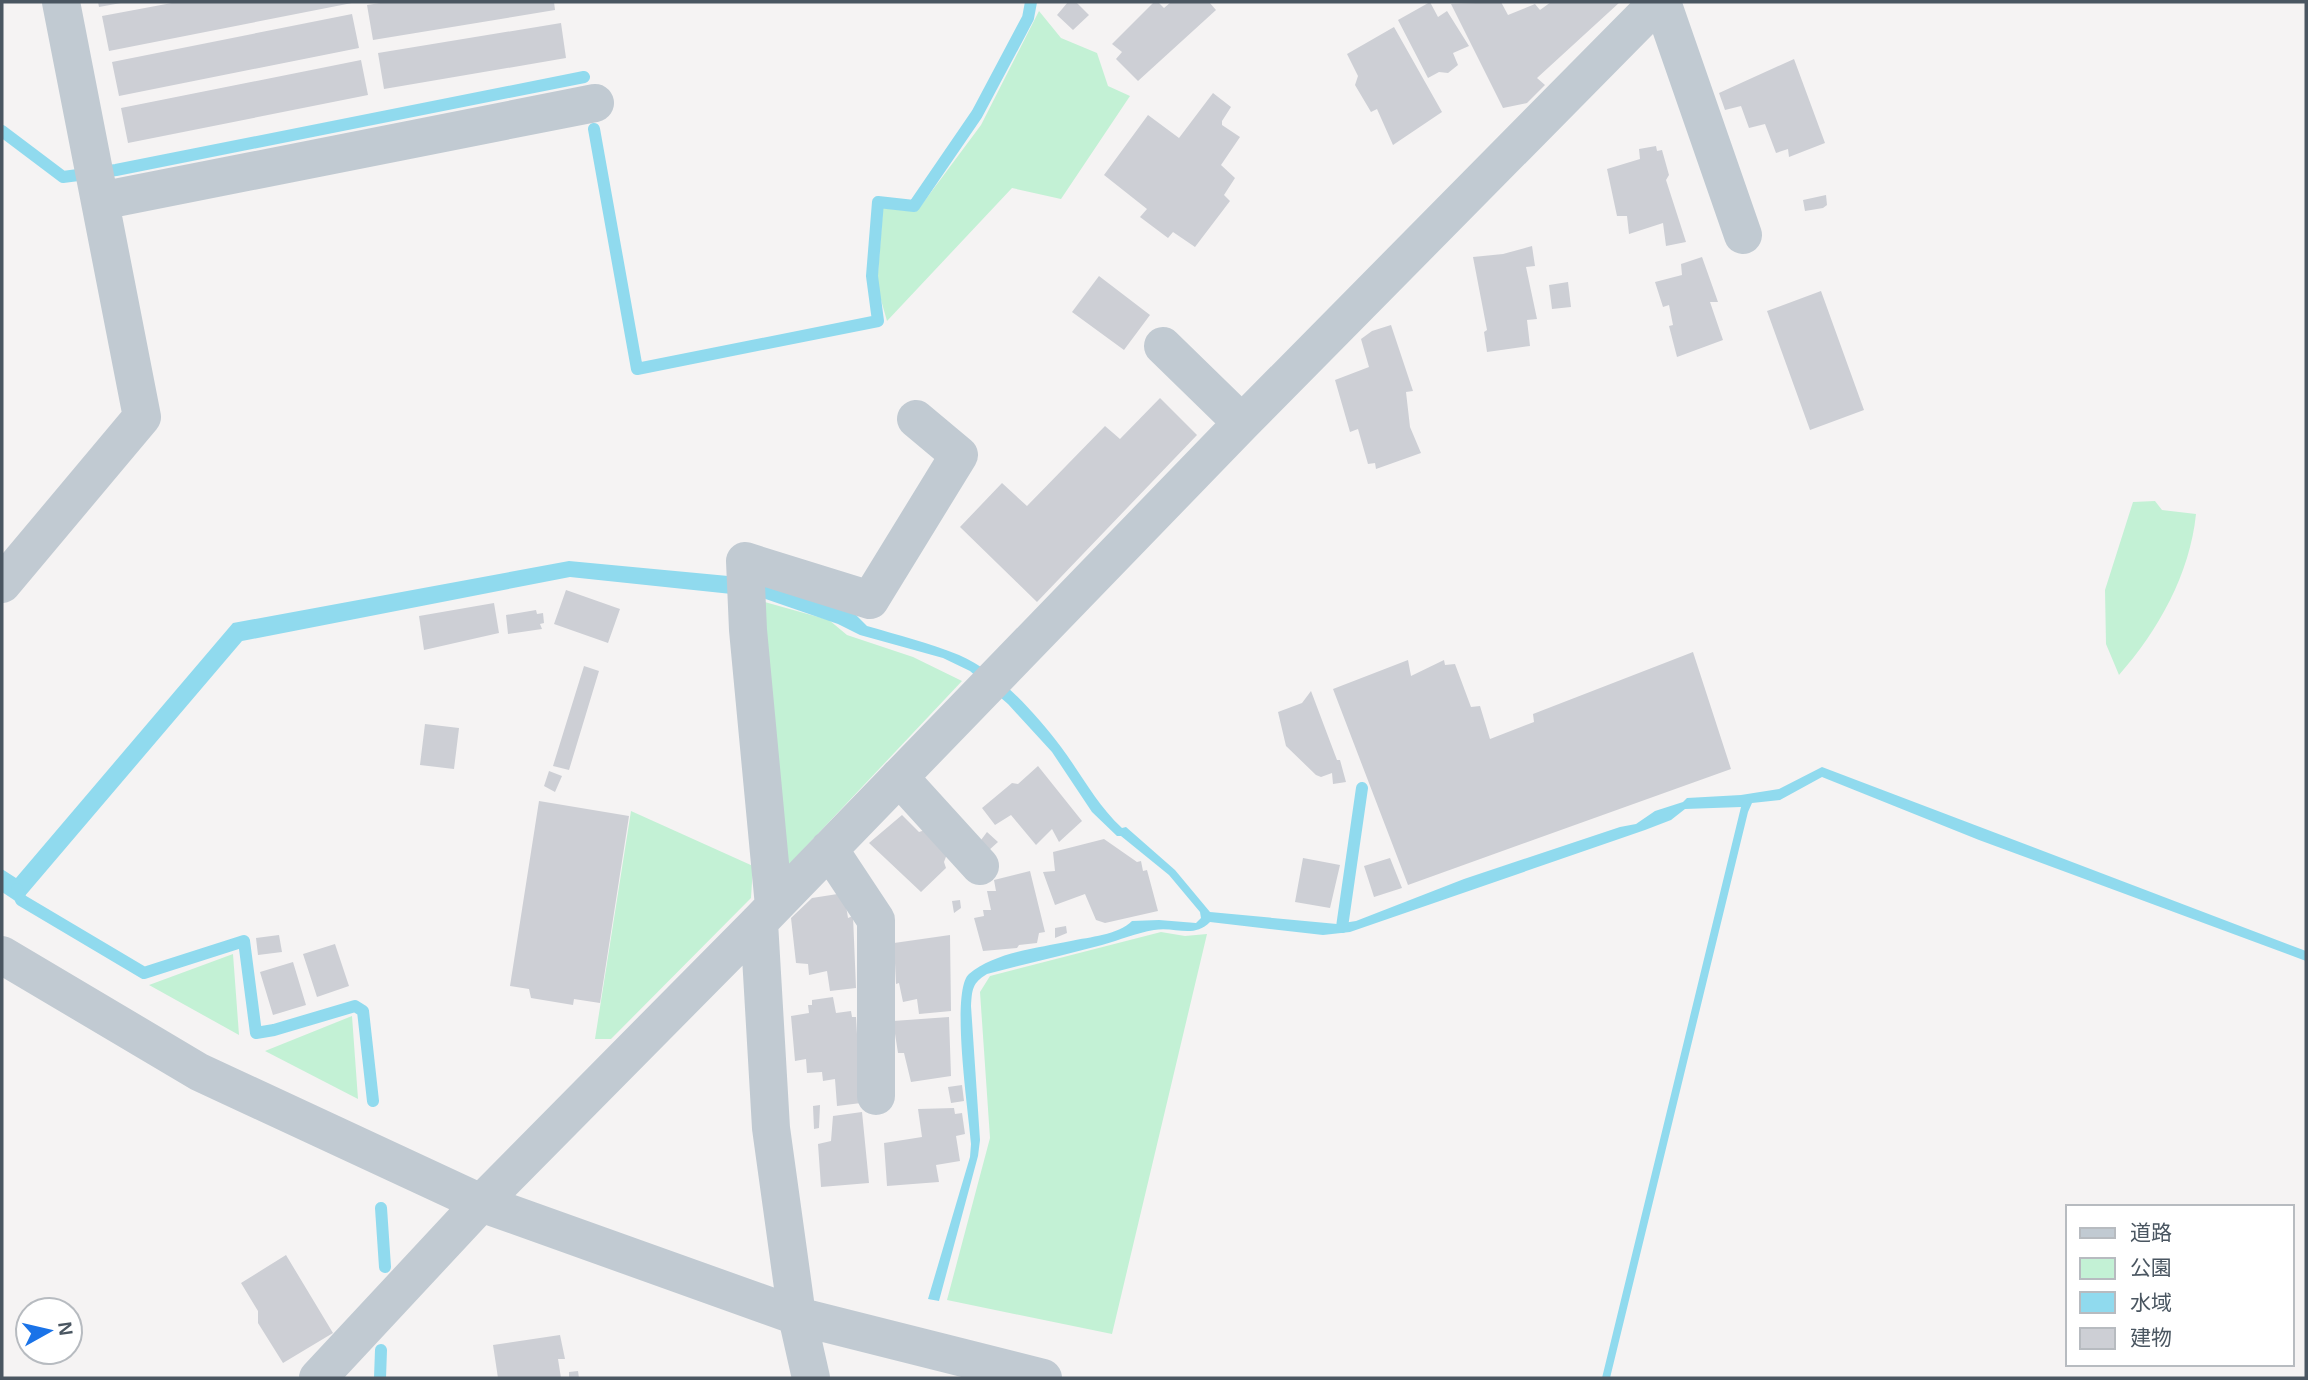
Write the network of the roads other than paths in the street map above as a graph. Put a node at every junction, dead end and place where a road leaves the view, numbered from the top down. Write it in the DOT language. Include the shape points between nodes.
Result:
graph roads {
  1 [pos="61,2"];
  2 [pos="1660,2"];
  3 [pos="595,103"];
  4 [pos="100,201"];
  5 [pos="1743,235"];
  6 [pos="1163,346"];
  7 [pos="916,419"];
  8 [pos="1242,423"];
  9 [pos="2,584"];
  10 [pos="899,777"];
  11 [pos="829,849"];
  12 [pos="980,866"];
  13 [pos="766,914"];
  14 [pos="2,956"];
  15 [pos="876,1096"];
  16 [pos="481,1203"];
  17 [pos="797,1316"];
  18 [pos="318,1378"];
  19 [pos="811,1378"];
  20 [pos="1044,1378"];
  1 -- 4 [label="street"];
  2 -- 5 [label="street"];
  2 -- 8 [label="street"];
  3 -- 4 [label="street"];
  4 -- 9 [label="street" via="142,417"];
  6 -- 8 [label="street"];
  7 -- 13 [label="street" via="959,455 870,600 745,561"];
  8 -- 10 [label="street"];
  10 -- 11 [label="street"];
  10 -- 12 [label="street"];
  11 -- 13 [label="street"];
  11 -- 15 [label="street" via="876,920"];
  13 -- 16 [label="street"];
  13 -- 17 [label="street" via="771,1128"];
  14 -- 16 [label="street" via="199,1072"];
  16 -- 17 [label="street"];
  16 -- 18 [label="street"];
  17 -- 19 [label="street"];
  17 -- 20 [label="street"];
}
